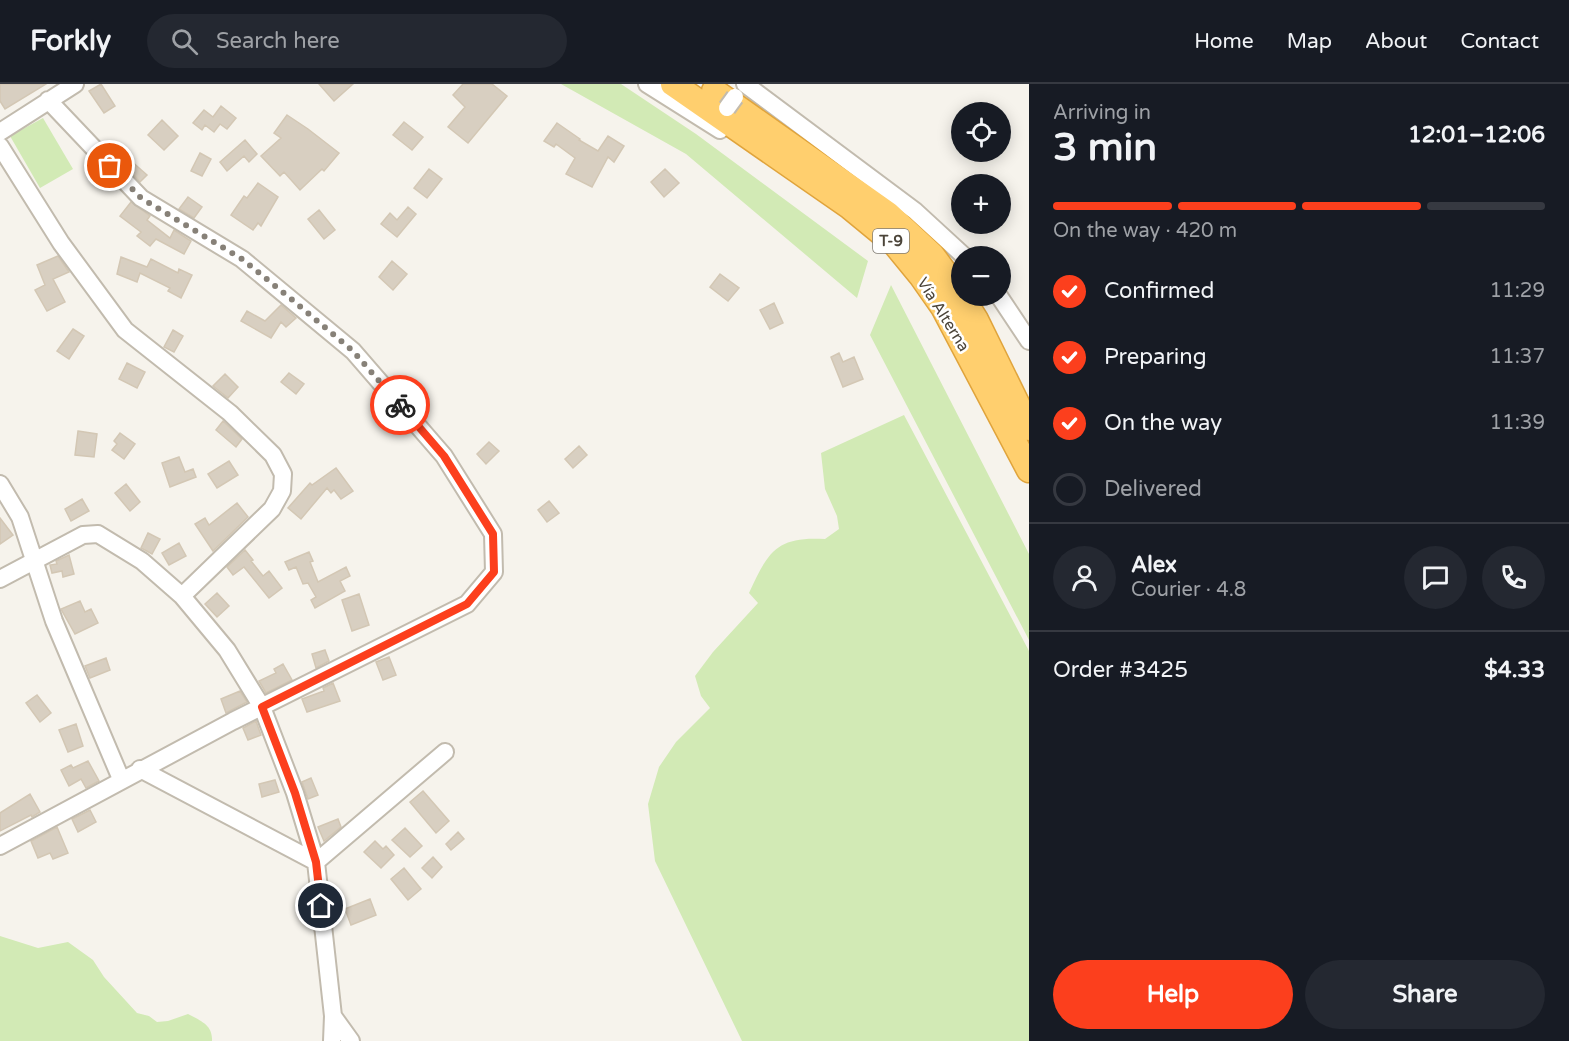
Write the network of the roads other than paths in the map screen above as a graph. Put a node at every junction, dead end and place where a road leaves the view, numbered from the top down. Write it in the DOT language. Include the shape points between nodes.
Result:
graph roads {
  1 [pos="75,84"];
  2 [pos="647,84"];
  3 [pos="674,84"];
  4 [pos="704,84"];
  5 [pos="48,100"];
  6 [pos="730,105"];
  7 [pos="0,132"];
  8 [pos="0,146"];
  9 [pos="953,246"];
  10 [pos="922,277"];
  11 [pos="1006,306"];
  12 [pos="1029,341"];
  13 [pos="1029,428"];
  14 [pos="1029,470"];
  15 [pos="0,484"];
  16 [pos="34,559"];
  17 [pos="0,579"];
  18 [pos="182,596"];
  19 [pos="262,707"];
  20 [pos="445,752"];
  21 [pos="140,769"];
  22 [pos="121,779"];
  23 [pos="0,846"];
  24 [pos="316,862"];
  25 [pos="333,1016"];
  26 [pos="332,1041"];
  27 [pos="351,1041"];
  1 -- 5 [label="street"];
  2 -- 6 [label="street"];
  3 -- 10 [label="highway, Vía Alterna / T-9" via="866,220 895,244"];
  4 -- 13 [label="highway, Vía Alterna / T-9" via="888,214 932,255 976,320"];
  5 -- 7 [label="street"];
  5 -- 19 [label="street" via="141,198 242,259 353,351 444,456 493,534 494,572 467,604"];
  6 -- 9 [label="street" via="915,211"];
  6 -- 10 [label="street" via="844,217"];
  8 -- 18 [label="street" via="61,243 125,330 230,412 273,455 283,474 282,491 272,509"];
  10 -- 14 [label="highway, Vía Alterna / T-9" via="959,334"];
  11 -- 12 [label="street"];
  15 -- 16 [label="street" via="20,517"];
  16 -- 17 [label="street"];
  16 -- 18 [label="street" via="83,535 98,534 142,561"];
  16 -- 22 [label="street" via="54,621"];
  18 -- 19 [label="street" via="227,650"];
  19 -- 21 [label="street"];
  19 -- 24 [label="street"];
  20 -- 24 [label="street"];
  21 -- 22 [label="street"];
  21 -- 24 [label="street"];
  22 -- 23 [label="street"];
  24 -- 25 [label="street"];
  25 -- 26 [label="street"];
  25 -- 27 [label="street"];
}
